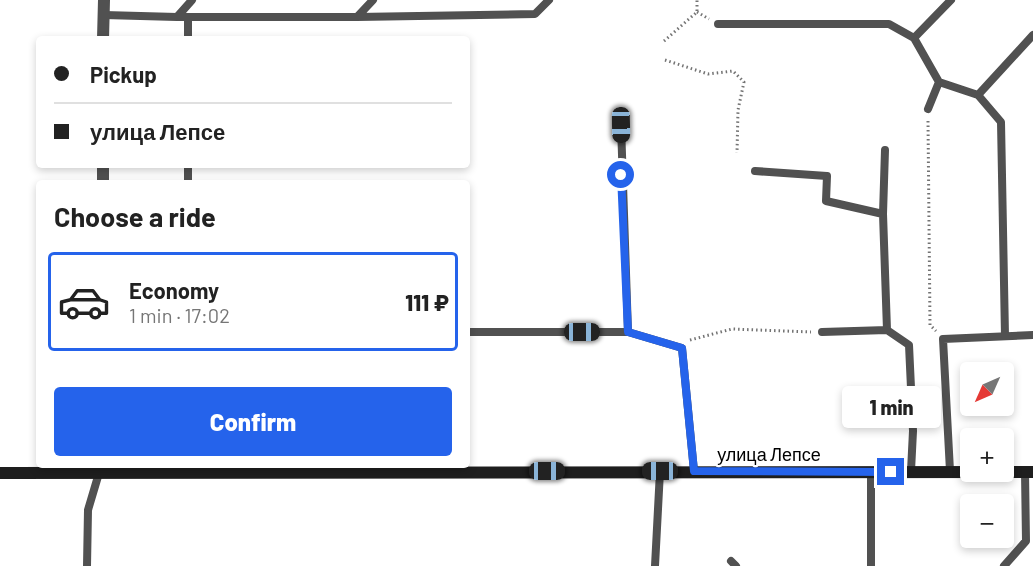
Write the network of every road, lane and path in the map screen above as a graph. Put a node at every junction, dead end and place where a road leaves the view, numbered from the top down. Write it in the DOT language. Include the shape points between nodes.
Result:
graph roads {
  1 [pos="104,0"];
  2 [pos="192,0"];
  3 [pos="373,0"];
  4 [pos="549,0"];
  5 [pos="697,0"];
  6 [pos="951,0"];
  7 [pos="104,15"];
  8 [pos="177,17"];
  9 [pos="188,17"];
  10 [pos="357,17"];
  11 [pos="718,24"];
  12 [pos="1033,35"];
  13 [pos="104,36"];
  14 [pos="188,36"];
  15 [pos="914,38"];
  16 [pos="664,41"];
  17 [pos="665,60"];
  18 [pos="939,82"];
  19 [pos="978,95"];
  20 [pos="928,109"];
  21 [pos="621,125"];
  22 [pos="885,150"];
  23 [pos="737,153"];
  24 [pos="755,171"];
  25 [pos="882,214"];
  26 [pos="887,330"];
  27 [pos="470,332"];
  28 [pos="628,332"];
  29 [pos="822,332"];
  30 [pos="1033,335"];
  31 [pos="1005,336"];
  32 [pos="693,337"];
  33 [pos="943,339"];
  34 [pos="411,468"];
  35 [pos="100,469"];
  36 [pos="660,471"];
  37 [pos="694,471"];
  38 [pos="911,471"];
  39 [pos="950,471"];
  40 [pos="871,472"];
  41 [pos="1029,472"];
  42 [pos="0,473"];
  43 [pos="1026,541"];
  44 [pos="1033,548"];
  45 [pos="87,566"];
  46 [pos="655,566"];
  47 [pos="871,566"];
  48 [pos="1004,566"];
  1 -- 7 [label="street"];
  2 -- 8 [label="lane"];
  3 -- 10 [label="lane"];
  4 -- 10 [label="lane" via="535,14"];
  5 -- 16 [label="path" via="697,12"];
  6 -- 15 [label="lane"];
  7 -- 8 [label="lane"];
  7 -- 13 [label="street"];
  8 -- 9 [label="lane"];
  9 -- 10 [label="lane"];
  9 -- 14 [label="lane"];
  11 -- 15 [label="lane" via="889,24"];
  12 -- 19 [label="lane"];
  15 -- 18 [label="lane"];
  17 -- 23 [label="path" via="708,74 733,71 744,82 738,110"];
  18 -- 19 [label="lane"];
  18 -- 20 [label="lane"];
  19 -- 31 [label="lane" via="1001,122"];
  20 -- 33 [label="path" via="930,325"];
  21 -- 28 [label="lane"];
  22 -- 25 [label="lane"];
  24 -- 25 [label="lane" via="827,176 826,201"];
  25 -- 26 [label="lane"];
  26 -- 29 [label="lane"];
  26 -- 38 [label="lane" via="909,345"];
  27 -- 28 [label="lane"];
  28 -- 37 [label="lane" via="682,348"];
  29 -- 32 [label="path" via="732,329"];
  30 -- 31 [label="lane"];
  31 -- 33 [label="lane"];
  33 -- 39 [label="lane"];
  34 -- 35 [label="main road, улица Лепсе"];
  34 -- 36 [label="main road, улица Лепсе"];
  35 -- 42 [label="main road, улица Лепсе"];
  35 -- 45 [label="lane" via="88,510"];
  36 -- 37 [label="main road, улица Лепсе"];
  36 -- 46 [label="lane"];
  37 -- 40 [label="main road, улица Лепсе"];
  38 -- 39 [label="main road, улица Лепсе"];
  38 -- 40 [label="main road, улица Лепсе"];
  39 -- 41 [label="main road, улица Лепсе"];
  40 -- 47 [label="lane"];
  41 -- 43 [label="lane"];
  43 -- 44 [label="lane"];
  43 -- 48 [label="lane"];
}
